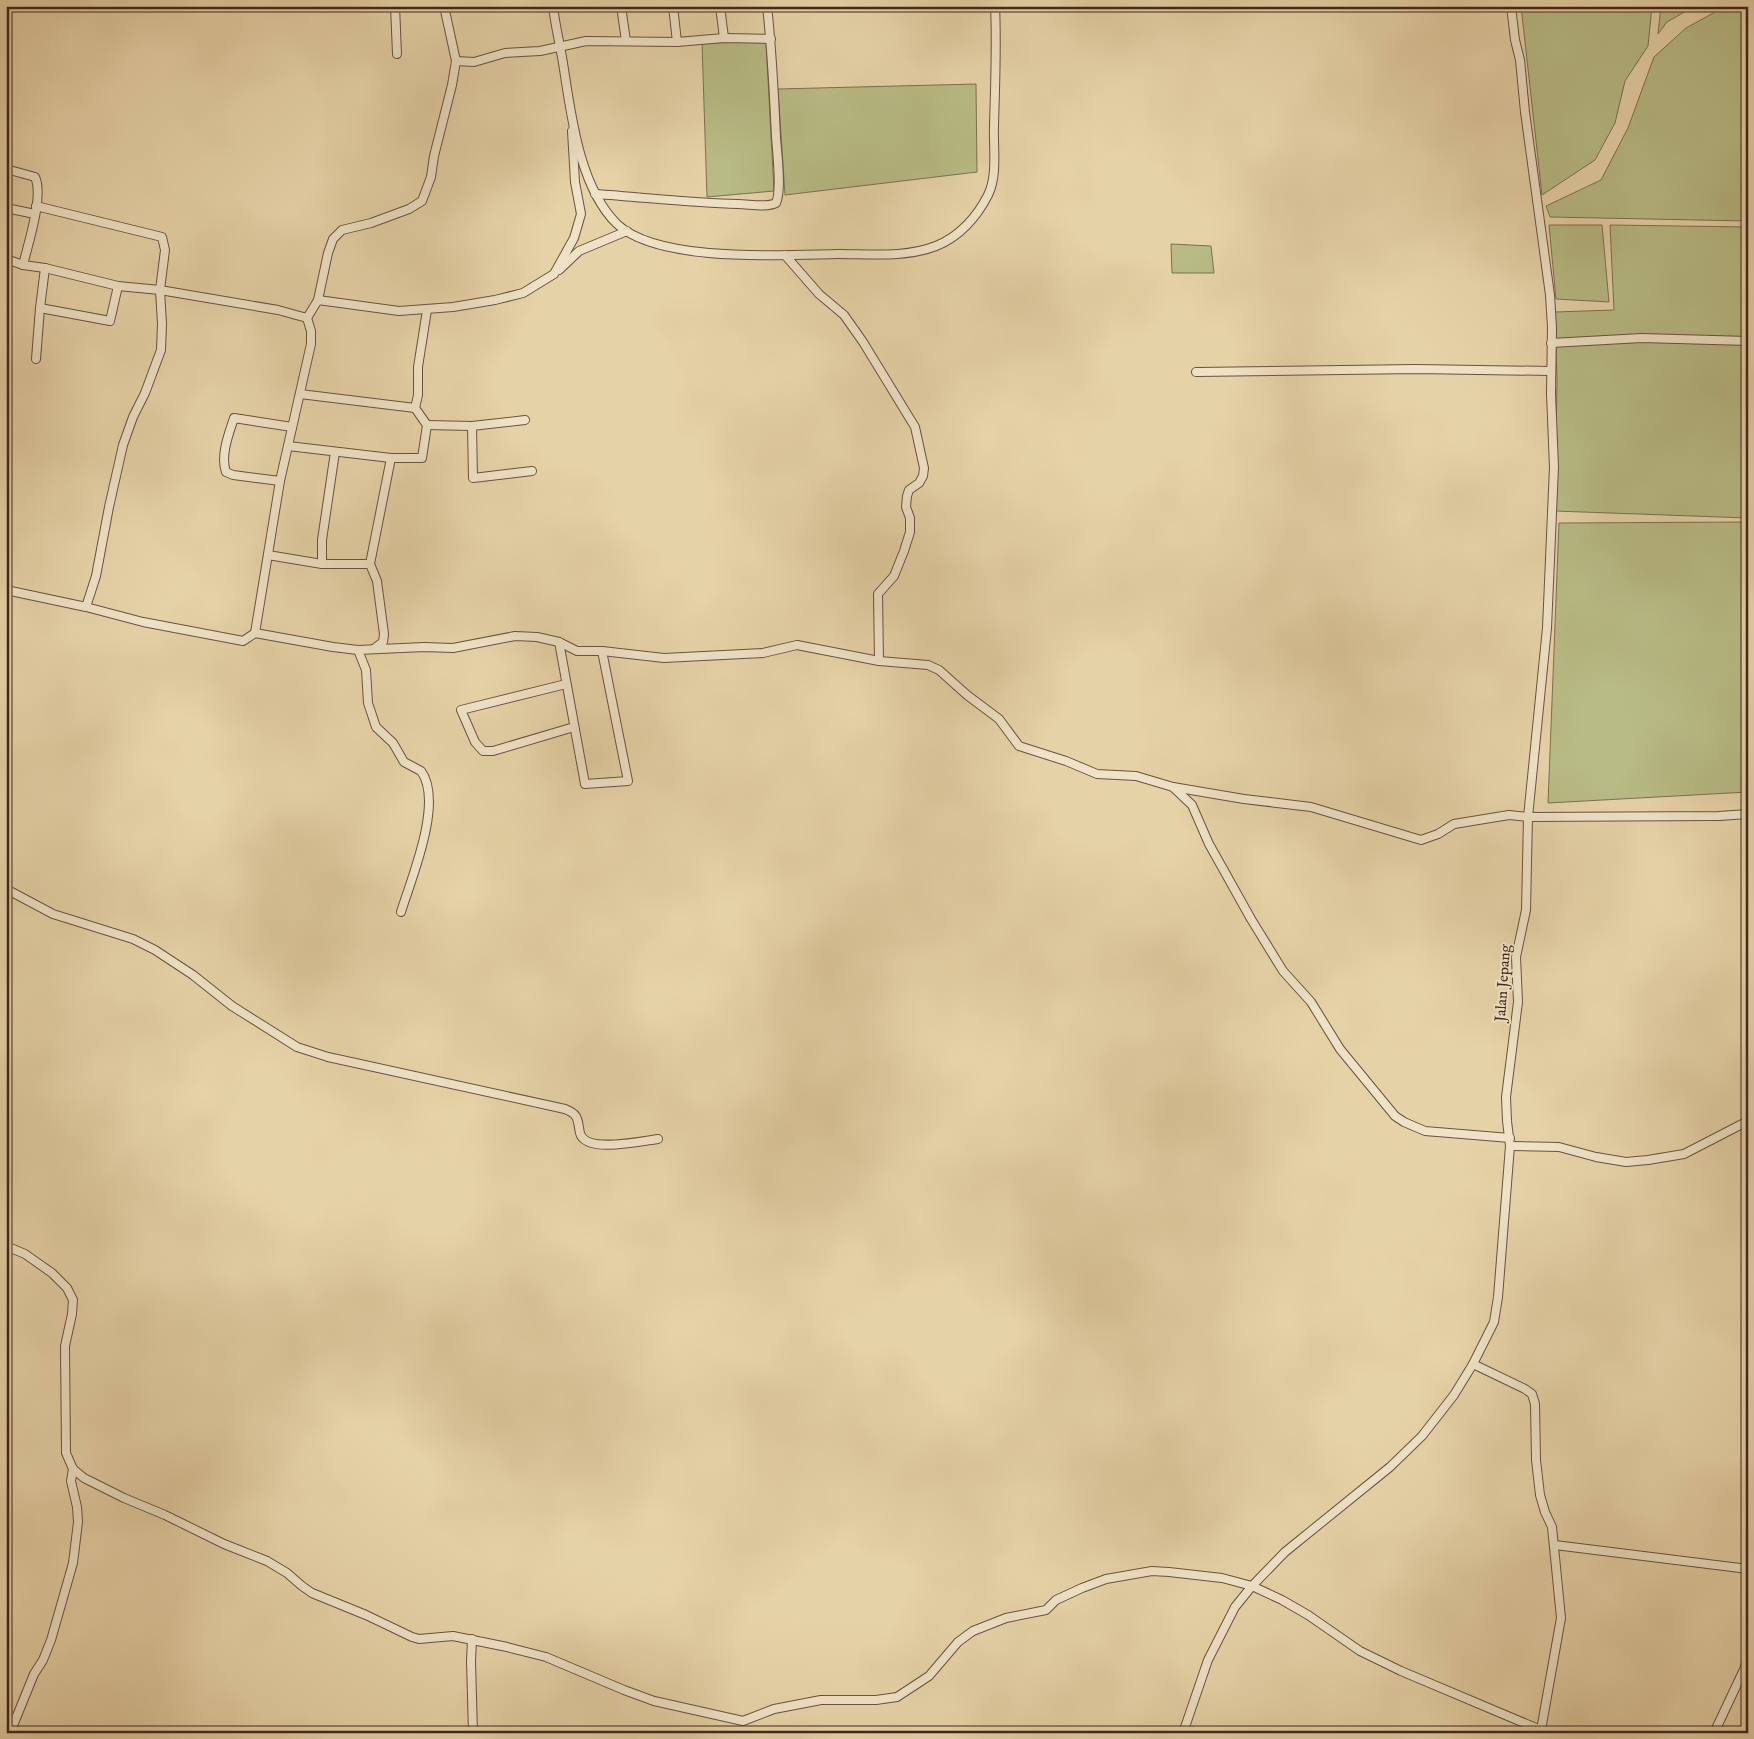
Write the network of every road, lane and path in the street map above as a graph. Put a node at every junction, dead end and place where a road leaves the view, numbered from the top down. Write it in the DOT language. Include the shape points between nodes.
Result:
graph roads {
  1 [pos="394,6"];
  2 [pos="444,6"];
  3 [pos="554,6"];
  4 [pos="621,6"];
  5 [pos="673,6"];
  6 [pos="720,6"];
  7 [pos="767,6"];
  8 [pos="995,6"];
  9 [pos="1511,6"];
  10 [pos="724,38"];
  11 [pos="771,39"];
  12 [pos="626,41"];
  13 [pos="677,42"];
  14 [pos="560,46"];
  15 [pos="397,54"];
  16 [pos="456,62"];
  17 [pos="572,122"];
  18 [pos="6,169"];
  19 [pos="595,194"];
  20 [pos="6,208"];
  21 [pos="36,210"];
  22 [pos="627,232"];
  23 [pos="785,255"];
  24 [pos="6,259"];
  25 [pos="23,265"];
  26 [pos="45,268"];
  27 [pos="554,274"];
  28 [pos="118,286"];
  29 [pos="160,290"];
  30 [pos="318,300"];
  31 [pos="40,308"];
  32 [pos="426,310"];
  33 [pos="307,318"];
  34 [pos="1748,341"];
  35 [pos="1551,343"];
  36 [pos="36,359"];
  37 [pos="1551,371"];
  38 [pos="1196,372"];
  39 [pos="300,394"];
  40 [pos="416,408"];
  41 [pos="525,420"];
  42 [pos="427,425"];
  43 [pos="472,426"];
  44 [pos="292,427"];
  45 [pos="288,446"];
  46 [pos="336,452"];
  47 [pos="390,458"];
  48 [pos="532,470"];
  49 [pos="280,481"];
  50 [pos="268,555"];
  51 [pos="322,564"];
  52 [pos="370,564"];
  53 [pos="6,590"];
  54 [pos="86,607"];
  55 [pos="254,633"];
  56 [pos="559,642"];
  57 [pos="374,648"];
  58 [pos="358,650"];
  59 [pos="602,651"];
  60 [pos="880,661"];
  61 [pos="566,684"];
  62 [pos="574,727"];
  63 [pos="1173,787"];
  64 [pos="1748,814"];
  65 [pos="1528,817"];
  66 [pos="6,889"];
  67 [pos="402,912"];
  68 [pos="1748,1122"];
  69 [pos="658,1139"];
  70 [pos="1510,1142"];
  71 [pos="6,1246"];
  72 [pos="1473,1364"];
  73 [pos="73,1469"];
  74 [pos="1555,1545"];
  75 [pos="1748,1569"];
  76 [pos="1252,1586"];
  77 [pos="472,1639"];
  78 [pos="1748,1661"];
  79 [pos="1544,1731"];
  80 [pos="10,1733"];
  81 [pos="473,1733"];
  82 [pos="1183,1733"];
  83 [pos="1714,1733"];
  1 -- 15 [label="street"];
  2 -- 16 [label="street"];
  3 -- 14 [label="street"];
  4 -- 12 [label="street"];
  5 -- 13 [label="street"];
  6 -- 10 [label="street"];
  7 -- 11 [label="street"];
  8 -- 23 [label="street" via="993,170 988,194 968,225 952,238 923,250 883,254"];
  9 -- 35 [label="street, Jalan Jepang" via="1550,295"];
  10 -- 11 [label="street"];
  10 -- 13 [label="street"];
  11 -- 19 [label="street" via="778,165 776,203 689,202"];
  12 -- 13 [label="street"];
  12 -- 14 [label="street" via="586,41"];
  14 -- 16 [label="street" via="504,53 474,62"];
  14 -- 17 [label="street"];
  16 -- 30 [label="street" via="422,201 371,223 342,230 332,240"];
  17 -- 19 [label="street"];
  17 -- 27 [label="street" via="575,182 581,214 574,238"];
  18 -- 21 [label="street" via="35,177 38,184"];
  19 -- 22 [label="street" via="609,215"];
  20 -- 21 [label="street"];
  21 -- 25 [label="street"];
  21 -- 29 [label="street" via="162,237 165,250"];
  22 -- 23 [label="street" via="679,249 712,254"];
  22 -- 27 [label="street" via="579,251"];
  23 -- 60 [label="street" via="818,294 844,315 863,342 915,427 921,451 923,476 907,496 910,532 894,576 878,594"];
  24 -- 25 [label="street"];
  25 -- 26 [label="street"];
  26 -- 28 [label="street"];
  26 -- 31 [label="street"];
  27 -- 32 [label="street" via="523,293"];
  28 -- 29 [label="street"];
  28 -- 31 [label="street" via="110,321"];
  29 -- 33 [label="street"];
  29 -- 54 [label="street" via="161,350 124,445 96,576"];
  30 -- 32 [label="street" via="399,311"];
  30 -- 33 [label="street"];
  31 -- 36 [label="street"];
  32 -- 40 [label="street"];
  33 -- 39 [label="street" via="311,344"];
  34 -- 35 [label="street" via="1642,338"];
  35 -- 37 [label="street, Jalan Jepang"];
  37 -- 38 [label="street"];
  37 -- 65 [label="street, Jalan Jepang" via="1554,466 1548,620"];
  39 -- 40 [label="street"];
  39 -- 44 [label="street"];
  40 -- 42 [label="street"];
  41 -- 43 [label="street"];
  42 -- 43 [label="street"];
  42 -- 47 [label="street" via="422,458"];
  43 -- 48 [label="street" via="473,478"];
  44 -- 45 [label="street"];
  44 -- 49 [label="street" via="234,418 228,435 224,462 226,472"];
  45 -- 46 [label="street"];
  45 -- 49 [label="street"];
  46 -- 47 [label="street"];
  46 -- 51 [label="street" via="322,540"];
  47 -- 52 [label="street"];
  49 -- 50 [label="street"];
  50 -- 51 [label="street"];
  50 -- 55 [label="street"];
  51 -- 52 [label="street"];
  52 -- 57 [label="street" via="377,581 384,634 382,642"];
  53 -- 54 [label="street"];
  54 -- 55 [label="street" via="243,642"];
  55 -- 58 [label="street"];
  56 -- 57 [label="street" via="515,636 453,648"];
  56 -- 59 [label="street" via="577,651"];
  56 -- 61 [label="street"];
  57 -- 58 [label="street"];
  58 -- 67 [label="street" via="366,670 368,703 376,727 393,743 404,762 421,771 428,791 428,823"];
  59 -- 60 [label="street" via="664,658 763,653 797,645"];
  59 -- 62 [label="street" via="628,781 585,784"];
  60 -- 63 [label="street" via="928,665 939,670 999,719 1019,746 1097,774 1136,776"];
  61 -- 62 [label="street"];
  61 -- 62 [label="street" via="461,710 475,742 483,751 493,751"];
  63 -- 65 [label="street" via="1311,807 1421,840 1454,824 1509,815"];
  63 -- 70 [label="street" via="1192,805 1209,844 1283,971 1312,1002 1340,1049 1395,1116 1425,1131"];
  64 -- 65 [label="street"];
  65 -- 70 [label="street, Jalan Jepang" via="1526,910 1516,958 1518,1002 1506,1097"];
  66 -- 69 [label="street" via="53,914 132,939 155,950 232,1006 307,1051 565,1109 574,1113 582,1137 589,1143 608,1145"];
  68 -- 70 [label="street" via="1684,1154 1626,1162 1559,1146"];
  70 -- 72 [label="street, Jalan Jepang" via="1494,1322"];
  71 -- 73 [label="street" via="25,1254 52,1273 67,1288 73,1300 65,1346 66,1453"];
  72 -- 74 [label="street" via="1532,1394 1540,1495"];
  72 -- 76 [label="street, Jalan Jepang" via="1422,1436 1390,1467 1285,1552"];
  73 -- 77 [label="street" via="124,1498 267,1561 312,1593 412,1637"];
  73 -- 80 [label="street" via="71,1481 78,1507 78,1522 73,1564 52,1640"];
  74 -- 75 [label="street"];
  74 -- 79 [label="street" via="1561,1618"];
  76 -- 77 [label="street" via="1222,1578 1152,1571 1106,1579 1056,1600 1046,1610 1006,1618 973,1631 958,1642 929,1676 897,1697 821,1700 774,1709 743,1721 654,1701 546,1657"];
  76 -- 79 [label="street" via="1308,1615 1360,1652"];
  76 -- 82 [label="street, Jalan Jepang" via="1235,1607 1208,1660"];
  77 -- 81 [label="street"];
  78 -- 83 [label="street"];
}
